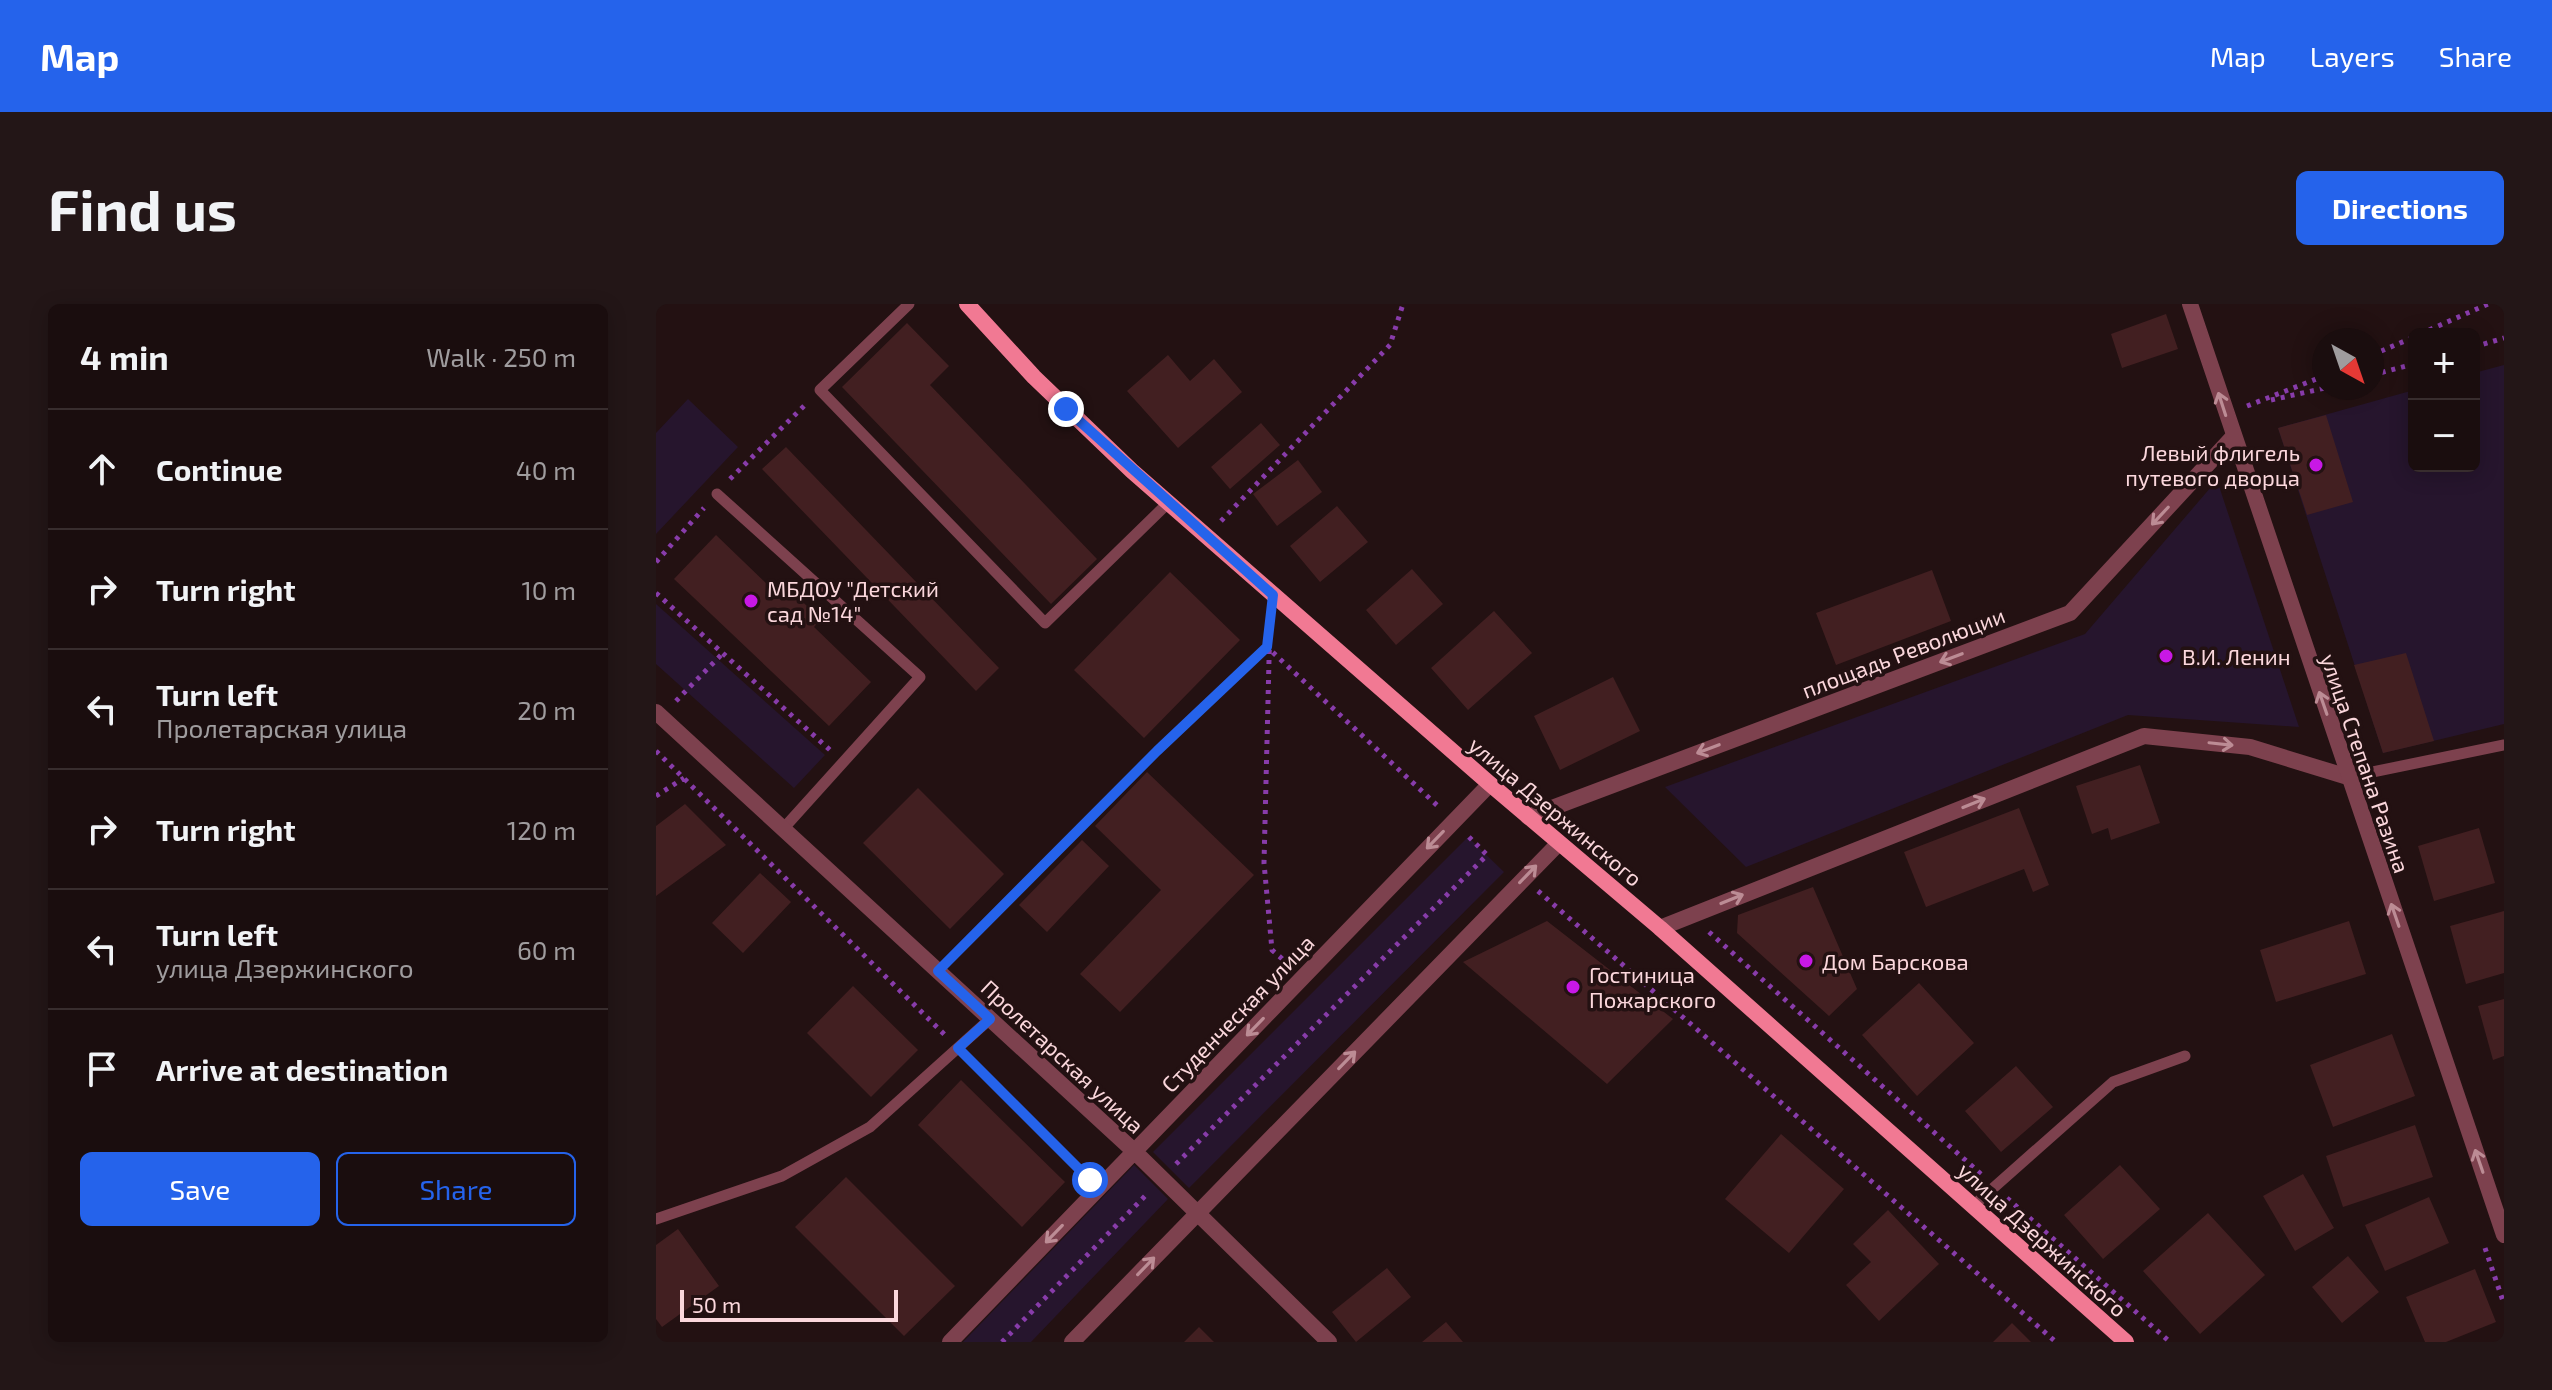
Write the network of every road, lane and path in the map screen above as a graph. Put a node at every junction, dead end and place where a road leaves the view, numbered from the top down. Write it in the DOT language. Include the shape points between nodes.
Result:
graph roads {
  1 [pos="909,304"];
  2 [pos="967,304"];
  3 [pos="1403,304"];
  4 [pos="2190,304"];
  5 [pos="2488,304"];
  6 [pos="2434,328"];
  7 [pos="2504,338"];
  8 [pos="2408,340"];
  9 [pos="2480,345"];
  10 [pos="2384,350"];
  11 [pos="2408,366"];
  12 [pos="2384,372"];
  13 [pos="2312,381"];
  14 [pos="820,390"];
  15 [pos="2312,391"];
  16 [pos="2232,438"];
  17 [pos="717,494"];
  18 [pos="1168,503"];
  19 [pos="1206,536"];
  20 [pos="656,562"];
  21 [pos="656,593"];
  22 [pos="1273,595"];
  23 [pos="1267,647"];
  24 [pos="723,653"];
  25 [pos="659,714"];
  26 [pos="2504,745"];
  27 [pos="656,751"];
  28 [pos="844,762"];
  29 [pos="2348,777"];
  30 [pos="684,778"];
  31 [pos="1490,784"];
  32 [pos="656,796"];
  33 [pos="1446,814"];
  34 [pos="1528,817"];
  35 [pos="783,829"];
  36 [pos="1559,843"];
  37 [pos="1487,855"];
  38 [pos="1524,879"];
  39 [pos="1690,915"];
  40 [pos="1660,928"];
  41 [pos="1294,970"];
  42 [pos="938,971"];
  43 [pos="990,1019"];
  44 [pos="958,1048"];
  45 [pos="2185,1056"];
  46 [pos="1135,1152"];
  47 [pos="1162,1178"];
  48 [pos="1090,1180"];
  49 [pos="1995,1187"];
  50 [pos="1973,1206"];
  51 [pos="1198,1213"];
  52 [pos="656,1219"];
  53 [pos="2504,1235"];
  54 [pos="950,1342"];
  55 [pos="1002,1342"];
  56 [pos="1072,1342"];
  57 [pos="1329,1342"];
  58 [pos="2056,1342"];
  59 [pos="2126,1342"];
  60 [pos="2170,1342"];
  1 -- 14 [label="lane"];
  2 -- 18 [label="main road, улица Дзержинского" via="1066,409"];
  3 -- 19 [label="path" via="1390,345"];
  16 -- 4 [label="street, улица Степана Разина, one-way"];
  5 -- 6 [label="path"];
  7 -- 9 [label="path"];
  8 -- 10 [label="path"];
  11 -- 12 [label="path"];
  13 -- 15 [label="path" via="2254,404"];
  14 -- 17 [label="path"];
  14 -- 18 [label="lane" via="1045,623"];
  29 -- 16 [label="street, улица Степана Разина, one-way"];
  16 -- 34 [label="street, площадь Революции, one-way" via="2070,613"];
  17 -- 20 [label="path"];
  17 -- 28 [label="lane" via="920,677"];
  18 -- 19 [label="main road, улица Дзержинского"];
  19 -- 22 [label="main road, улица Дзержинского"];
  21 -- 24 [label="path"];
  22 -- 23 [label="path"];
  22 -- 31 [label="main road, улица Дзержинского"];
  23 -- 33 [label="path"];
  23 -- 41 [label="path" via="1264,863 1272,950"];
  23 -- 42 [label="path"];
  24 -- 25 [label="path"];
  24 -- 28 [label="path"];
  25 -- 35 [label="street, Пролетарская улица"];
  26 -- 29 [label="lane"];
  27 -- 30 [label="path"];
  28 -- 35 [label="lane"];
  39 -- 29 [label="street, one-way" via="2144,736 2250,747"];
  53 -- 29 [label="street, улица Степана Разина, one-way"];
  30 -- 32 [label="path"];
  30 -- 44 [label="path"];
  31 -- 34 [label="main road, улица Дзержинского"];
  31 -- 46 [label="street, Студенческая улица, one-way"];
  34 -- 36 [label="main road, улица Дзержинского"];
  35 -- 42 [label="street, Пролетарская улица"];
  38 -- 36 [label="street, one-way"];
  36 -- 40 [label="main road, улица Дзержинского"];
  37 -- 47 [label="path"];
  51 -- 38 [label="street, one-way"];
  38 -- 58 [label="path"];
  39 -- 40 [label="street"];
  39 -- 49 [label="path"];
  40 -- 50 [label="main road, улица Дзержинского"];
  42 -- 43 [label="street, Пролетарская улица"];
  43 -- 44 [label="lane"];
  43 -- 46 [label="street, Пролетарская улица"];
  44 -- 48 [label="path"];
  44 -- 52 [label="lane" via="870,1127 782,1176"];
  45 -- 49 [label="lane" via="2113,1082"];
  46 -- 47 [label="street, Пролетарская улица"];
  46 -- 54 [label="street, Студенческая улица, one-way"];
  47 -- 51 [label="street, Пролетарская улица"];
  47 -- 55 [label="path"];
  49 -- 50 [label="lane"];
  49 -- 60 [label="path"];
  50 -- 59 [label="main road, улица Дзержинского"];
  56 -- 51 [label="street, one-way"];
  51 -- 57 [label="street, Пролетарская улица"];
}
